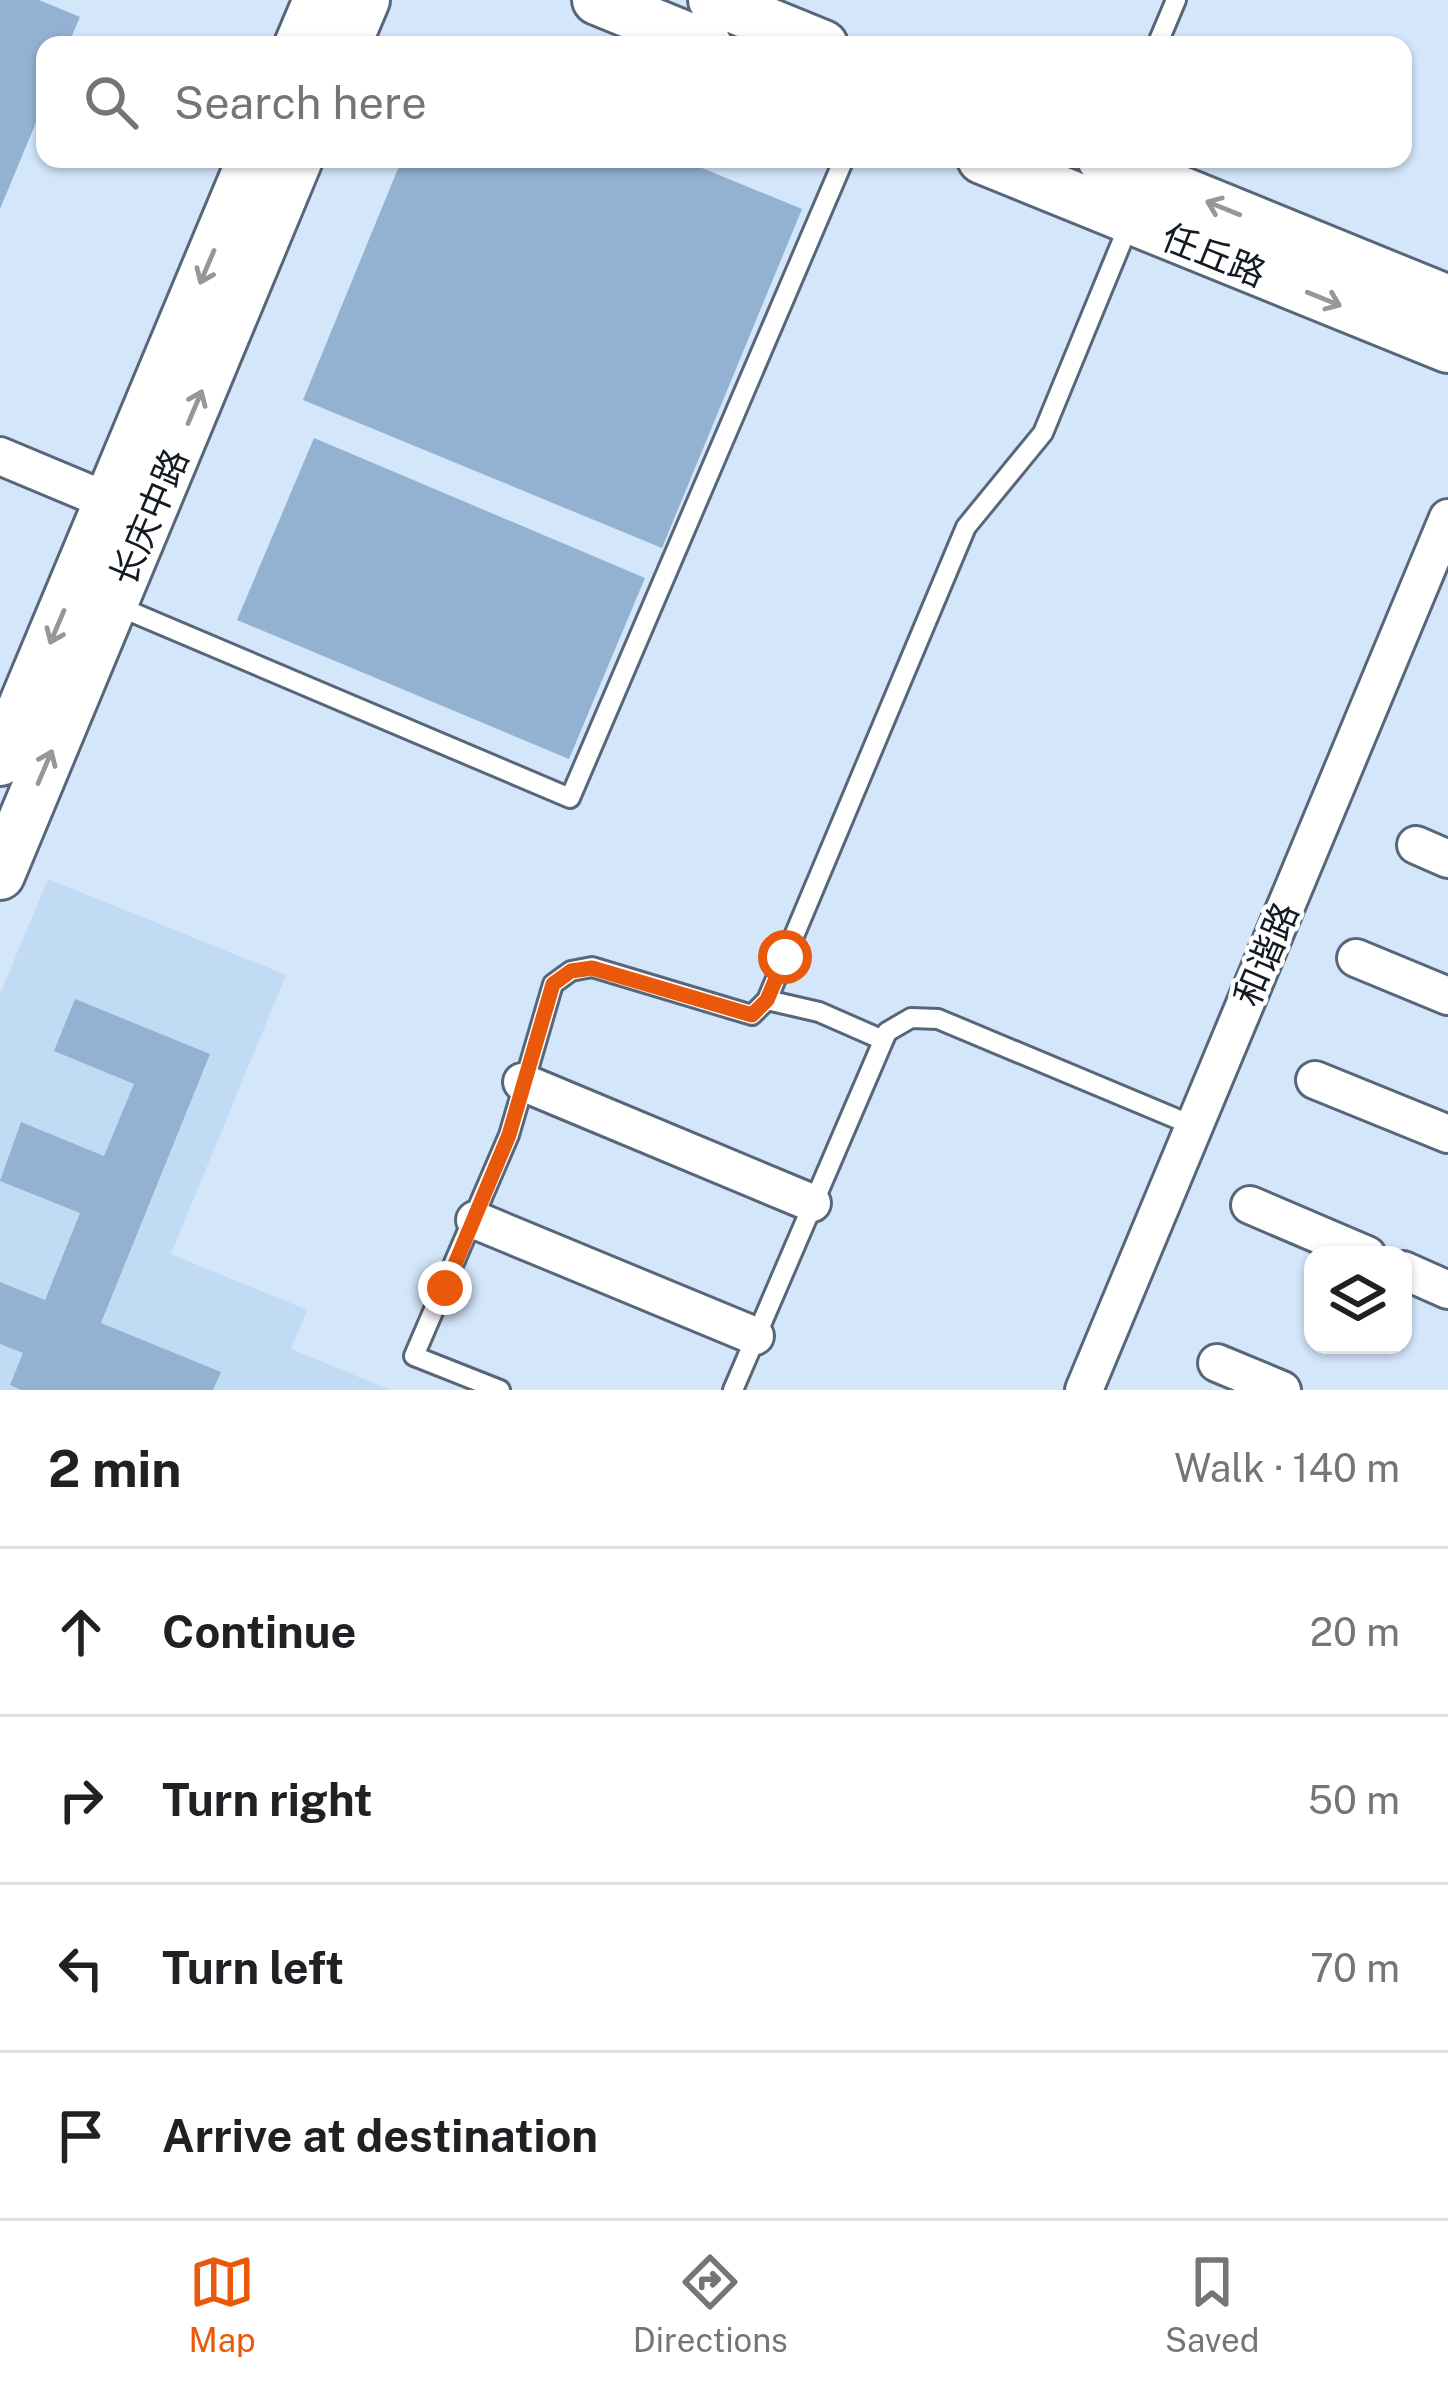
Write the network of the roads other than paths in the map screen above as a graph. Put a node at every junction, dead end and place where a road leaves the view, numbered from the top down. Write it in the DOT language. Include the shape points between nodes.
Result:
graph roads {
  1 [pos="318,0"];
  2 [pos="365,0"];
  3 [pos="597,0"];
  4 [pos="713,0"];
  5 [pos="1176,0"];
  6 [pos="303,36"];
  7 [pos="350,36"];
  8 [pos="685,36"];
  9 [pos="801,36"];
  10 [pos="1161,36"];
  11 [pos="248,168"];
  12 [pos="294,168"];
  13 [pos="840,168"];
  14 [pos="1003,168"];
  15 [pos="1126,168"];
  16 [pos="1130,222"];
  17 [pos="1448,300"];
  18 [pos="1448,348"];
  19 [pos="0,456"];
  20 [pos="110,502"];
  21 [pos="1448,518"];
  22 [pos="113,604"];
  23 [pos="2,754"];
  24 [pos="0,875"];
  25 [pos="1356,958"];
  26 [pos="1448,996"];
  27 [pos="767,1000"];
  28 [pos="883,1040"];
  29 [pos="1315,1080"];
  30 [pos="522,1082"];
  31 [pos="1194,1126"];
  32 [pos="1448,1134"];
  33 [pos="812,1203"];
  34 [pos="1250,1205"];
  35 [pos="475,1220"];
  36 [pos="1346,1246"];
  37 [pos="1412,1274"];
  38 [pos="1448,1289"];
  39 [pos="755,1336"];
  40 [pos="1217,1363"];
  41 [pos="500,1390"];
  42 [pos="733,1390"];
  43 [pos="1084,1390"];
  44 [pos="1282,1390"];
  1 -- 6 [label="main road"];
  2 -- 7 [label="main road"];
  3 -- 8 [label="main road"];
  4 -- 9 [label="main road"];
  5 -- 10 [label="lane"];
  11 -- 20 [label="main road, 长庆中路, one-way"];
  22 -- 12 [label="main road, 长庆中路, one-way"];
  13 -- 22 [label="lane" via="570,798"];
  14 -- 16 [label="main road, 任丘路"];
  17 -- 15 [label="main road, 任丘路, one-way"];
  16 -- 18 [label="main road, 任丘路, one-way"];
  16 -- 27 [label="lane" via="1043,434 967,527"];
  19 -- 20 [label="street"];
  20 -- 23 [label="main road, 长庆中路, one-way"];
  21 -- 31 [label="street, 和谐路"];
  24 -- 22 [label="main road, 长庆中路, one-way"];
  25 -- 26 [label="street"];
  27 -- 28 [label="lane"];
  27 -- 30 [label="lane" via="752,1015 592,968 571,971 553,984"];
  28 -- 31 [label="lane" via="911,1018 938,1019"];
  28 -- 33 [label="lane"];
  29 -- 32 [label="street"];
  30 -- 33 [label="street"];
  30 -- 35 [label="lane"];
  31 -- 43 [label="street, 和谐路"];
  33 -- 39 [label="lane"];
  34 -- 36 [label="street"];
  35 -- 39 [label="street"];
  35 -- 41 [label="lane" via="414,1356"];
  37 -- 38 [label="street"];
  39 -- 42 [label="lane"];
  40 -- 44 [label="street"];
}
